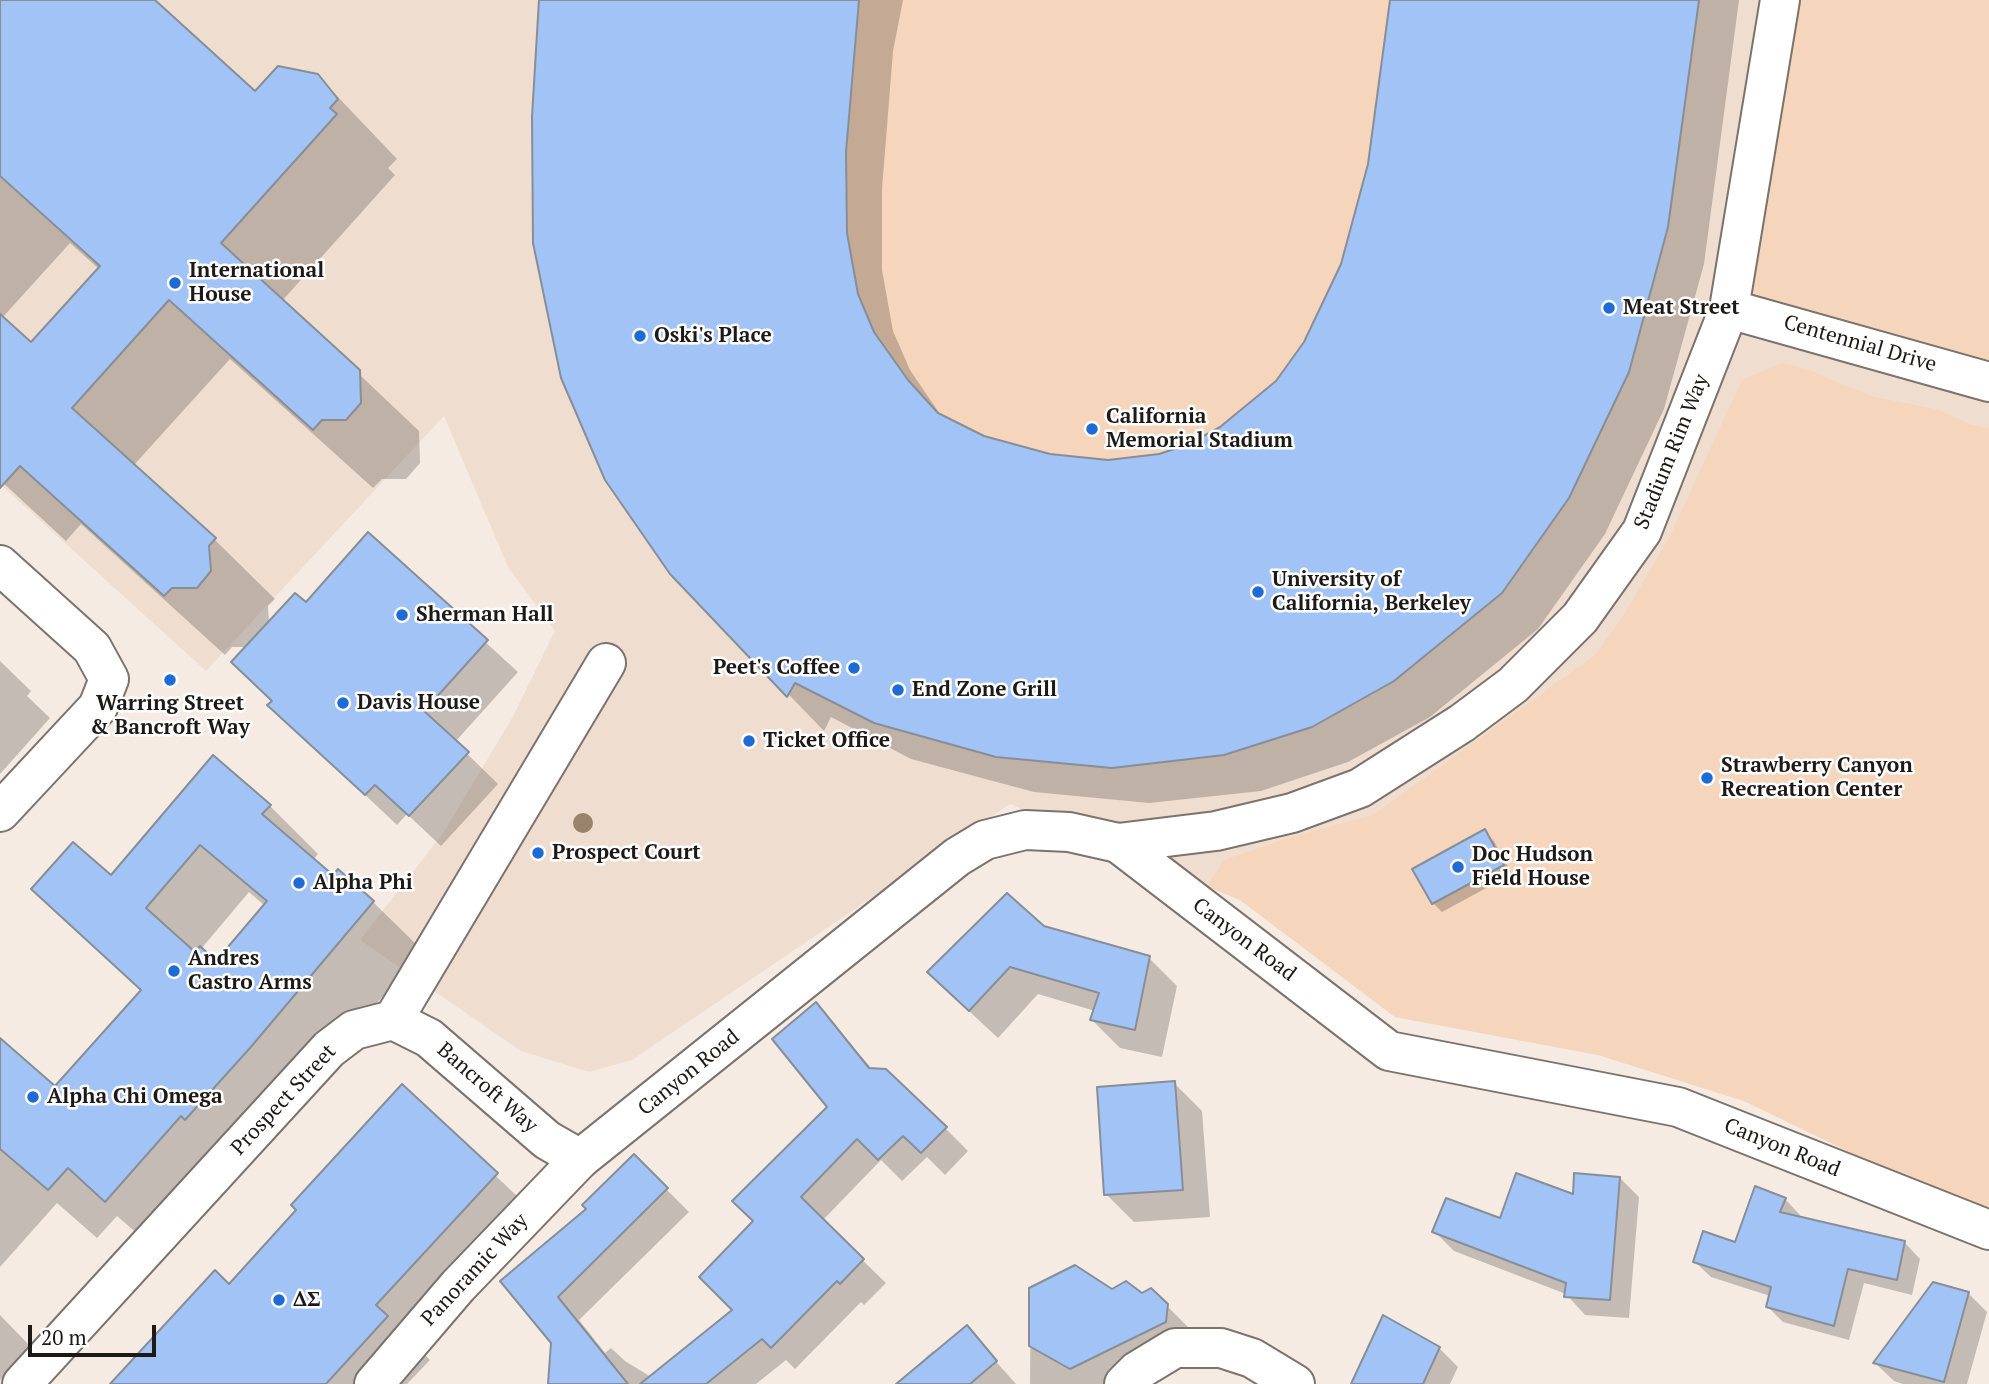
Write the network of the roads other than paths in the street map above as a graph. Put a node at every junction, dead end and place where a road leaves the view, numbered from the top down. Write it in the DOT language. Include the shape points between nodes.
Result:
graph roads {
  1 [pos="1780,0"];
  2 [pos="1730,309"];
  3 [pos="1989,382"];
  4 [pos="0,565"];
  5 [pos="606,663"];
  6 [pos="0,812"];
  7 [pos="1118,844"];
  8 [pos="393,1020"];
  9 [pos="580,1159"];
  10 [pos="1989,1230"];
  11 [pos="22,1384"];
  12 [pos="374,1384"];
  13 [pos="1124,1384"];
  14 [pos="1294,1384"];
  1 -- 2 [label="street, Stadium Rim Way"];
  2 -- 3 [label="street, Centennial Drive"];
  2 -- 7 [label="street, Stadium Rim Way" via="1642,531 1580,618 1513,685 1360,788 1292,813 1228,828"];
  4 -- 6 [label="street" via="92,648 109,679 97,707"];
  5 -- 8 [label="street"];
  7 -- 9 [label="street, Canyon Road" via="1069,832 1025,830 985,839"];
  7 -- 10 [label="street, Canyon Road" via="1389,1051 1678,1107"];
  8 -- 9 [label="street, Bancroft Way" via="429,1038 547,1140"];
  8 -- 11 [label="street, Prospect Street" via="354,1030 329,1049"];
  9 -- 12 [label="street, Panoramic Way" via="458,1286"];
  13 -- 14 [label="street" via="1175,1348 1221,1348 1252,1358"];
}
